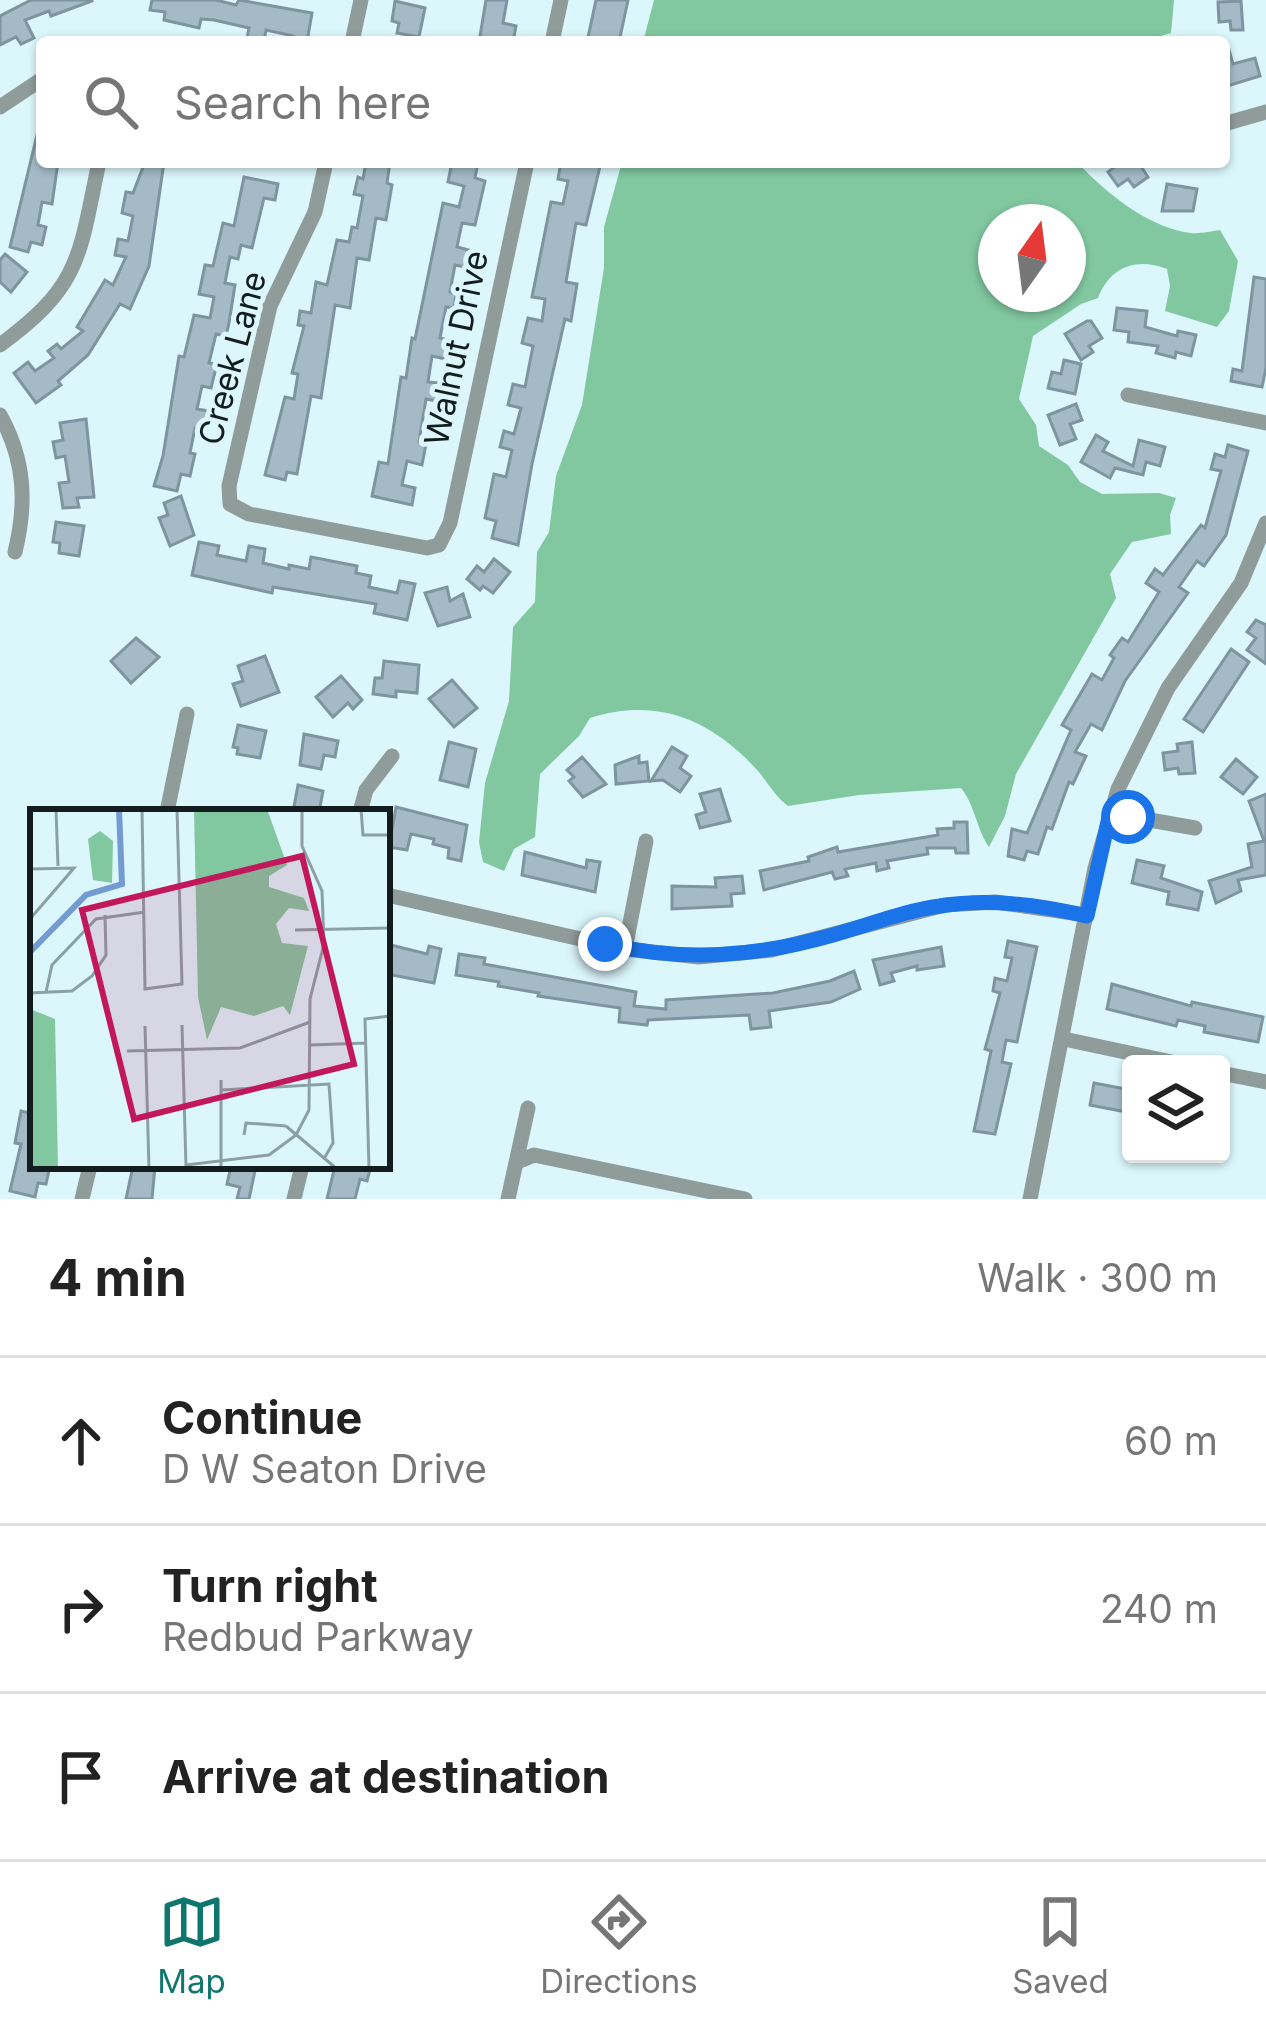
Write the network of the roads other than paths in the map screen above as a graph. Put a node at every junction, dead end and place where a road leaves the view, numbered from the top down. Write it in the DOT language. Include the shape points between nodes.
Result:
graph roads {
  1 [pos="361,0"];
  2 [pos="561,0"];
  3 [pos="353,36"];
  4 [pos="553,36"];
  5 [pos="36,83"];
  6 [pos="0,107"];
  7 [pos="1266,112"];
  8 [pos="1230,122"];
  9 [pos="98,168"];
  10 [pos="325,168"];
  11 [pos="526,168"];
  12 [pos="0,345"];
  13 [pos="1128,395"];
  14 [pos="0,416"];
  15 [pos="1266,424"];
  16 [pos="1266,523"];
  17 [pos="439,545"];
  18 [pos="15,552"];
  19 [pos="187,714"];
  20 [pos="392,756"];
  21 [pos="168,809"];
  22 [pos="361,809"];
  23 [pos="1110,813"];
  24 [pos="1196,828"];
  25 [pos="646,841"];
  26 [pos="390,896"];
  27 [pos="1087,916"];
  28 [pos="625,949"];
  29 [pos="1064,1039"];
  30 [pos="1139,1055"];
  31 [pos="1230,1075"];
  32 [pos="1266,1082"];
  33 [pos="528,1108"];
  34 [pos="517,1162"];
  35 [pos="89,1169"];
  36 [pos="301,1169"];
  37 [pos="82,1199"];
  38 [pos="294,1199"];
  39 [pos="508,1199"];
  40 [pos="745,1199"];
  41 [pos="1030,1199"];
  1 -- 3 [label="street"];
  2 -- 4 [label="street"];
  5 -- 6 [label="street"];
  7 -- 8 [label="street"];
  9 -- 12 [label="street" via="66,284"];
  10 -- 17 [label="street, Creek Lane" via="315,212 270,307 230,504 416,548"];
  11 -- 17 [label="street, Walnut Drive"];
  13 -- 15 [label="street"];
  14 -- 18 [label="street" via="22,478"];
  16 -- 23 [label="street" via="1232,598 1150,718"];
  19 -- 21 [label="street"];
  20 -- 22 [label="street"];
  23 -- 24 [label="street"];
  23 -- 27 [label="street"];
  25 -- 28 [label="street"];
  26 -- 28 [label="street"];
  27 -- 28 [label="street" via="995,902 945,905 725,957"];
  27 -- 29 [label="street"];
  29 -- 30 [label="street"];
  29 -- 41 [label="street"];
  31 -- 32 [label="street"];
  33 -- 34 [label="street"];
  34 -- 39 [label="street"];
  34 -- 40 [label="street" via="534,1155"];
  35 -- 37 [label="street"];
  36 -- 38 [label="street"];
}
